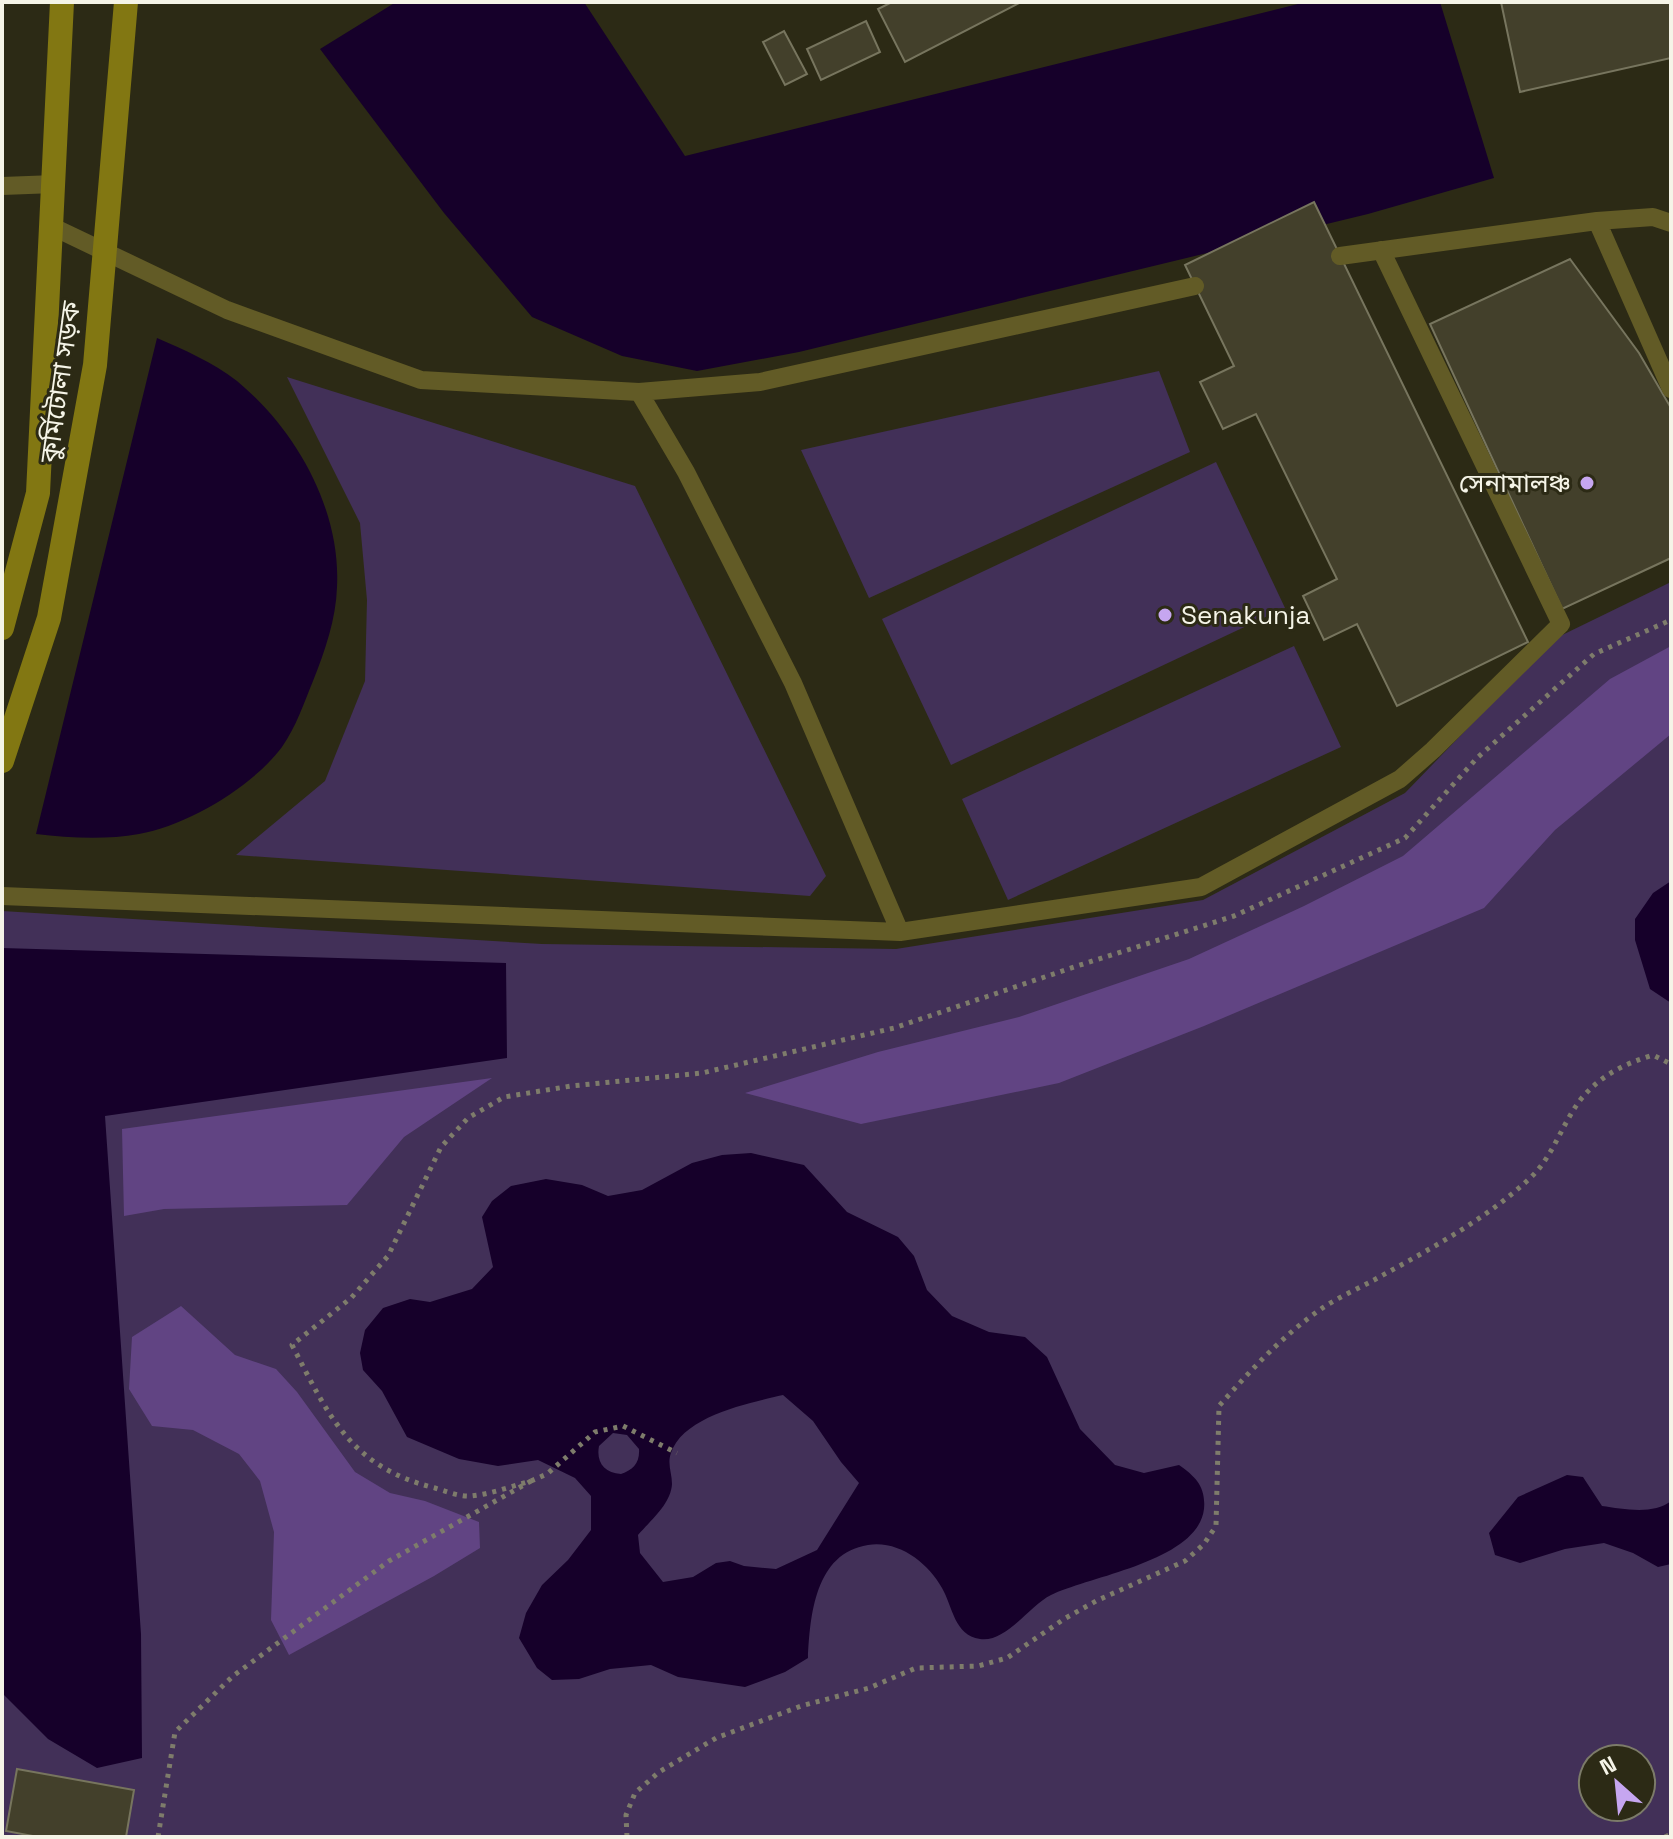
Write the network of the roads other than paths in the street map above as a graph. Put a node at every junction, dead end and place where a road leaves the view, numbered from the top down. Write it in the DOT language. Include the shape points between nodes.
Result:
graph roads {
  1 [pos="62,2"];
  2 [pos="126,2"];
  3 [pos="55,184"];
  4 [pos="2,186"];
  5 [pos="1597,221"];
  6 [pos="1671,223"];
  7 [pos="51,226"];
  8 [pos="1381,250"];
  9 [pos="105,252"];
  10 [pos="1340,256"];
  11 [pos="1195,286"];
  12 [pos="1671,389"];
  13 [pos="639,392"];
  14 [pos="2,628"];
  15 [pos="2,761"];
  16 [pos="2,896"];
  17 [pos="900,932"];
  1 -- 3 [label="main road, কুর্মিটোলা সড়ক"];
  2 -- 9 [label="main road, কুর্মিটোলা সড়ক"];
  3 -- 4 [label="lane"];
  3 -- 7 [label="main road, কুর্মিটোলা সড়ক"];
  5 -- 6 [label="lane" via="1653,217"];
  5 -- 8 [label="lane"];
  5 -- 12 [label="lane"];
  7 -- 9 [label="lane"];
  7 -- 14 [label="main road, কুর্মিটোলা সড়ক" via="38,493"];
  8 -- 10 [label="lane"];
  8 -- 17 [label="lane" via="1561,624 1400,779 1201,887"];
  9 -- 13 [label="lane" via="227,310 421,380"];
  9 -- 15 [label="main road, কুর্মিটোলা সড়ক" via="95,365 60,569"];
  11 -- 13 [label="lane" via="760,382"];
  13 -- 17 [label="lane" via="686,472 793,683"];
  16 -- 17 [label="lane"];
}
